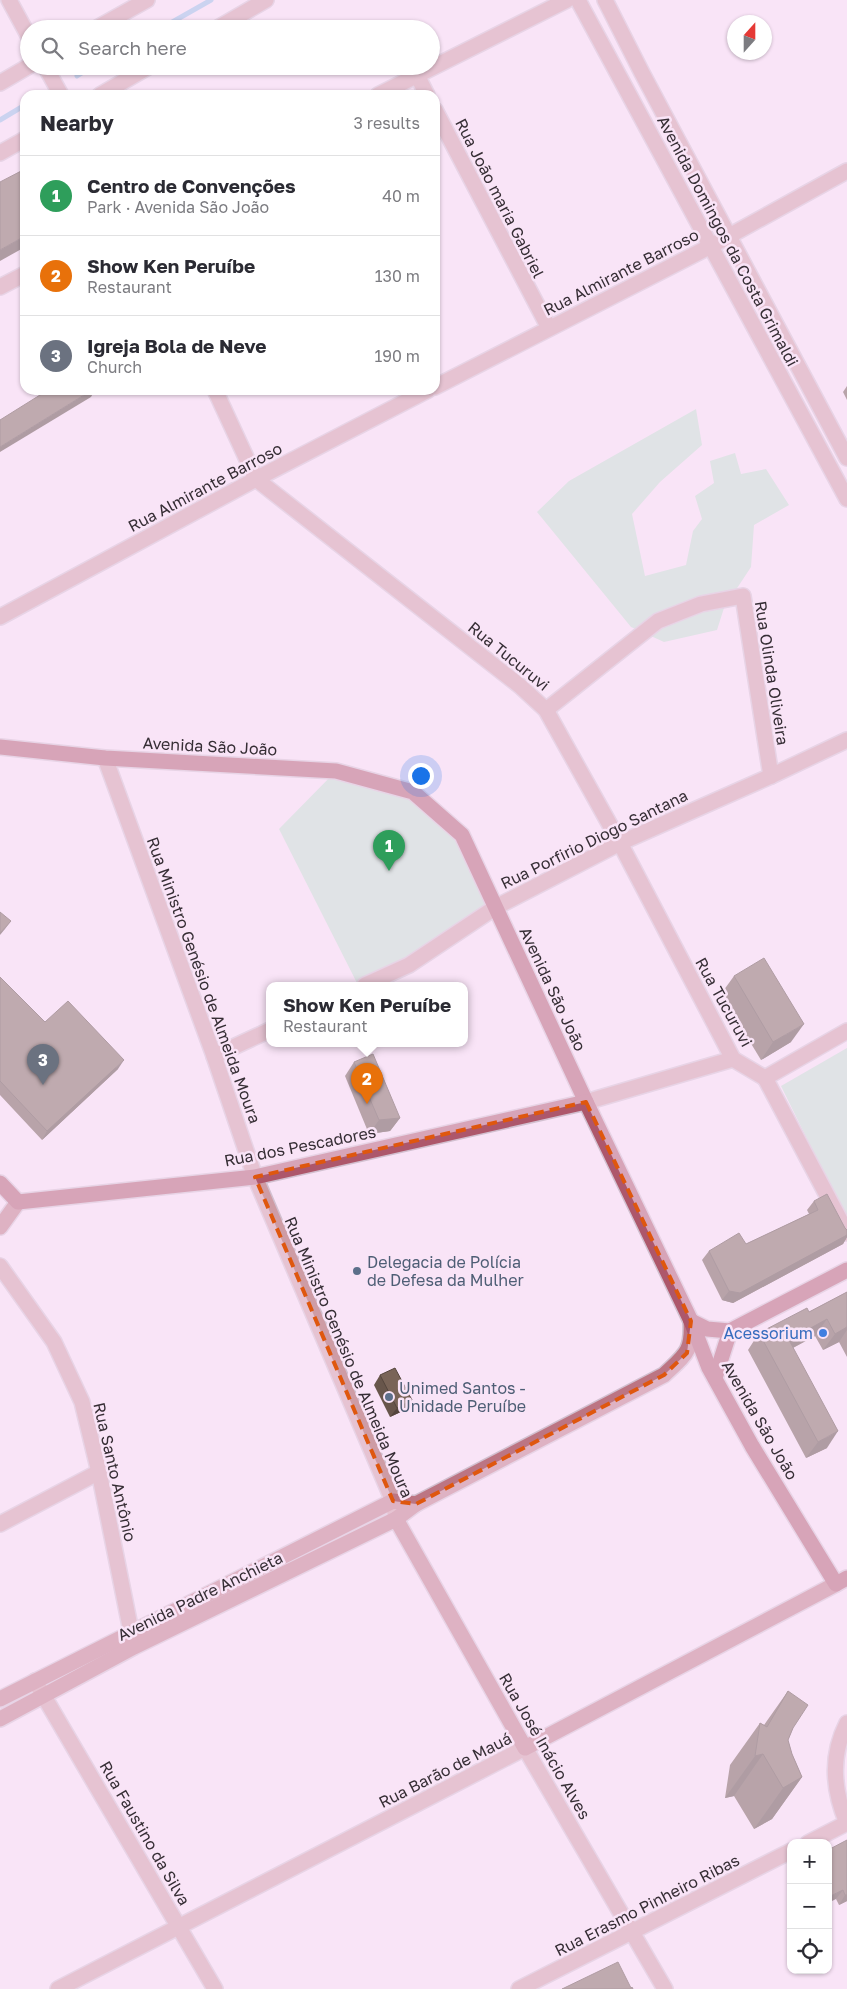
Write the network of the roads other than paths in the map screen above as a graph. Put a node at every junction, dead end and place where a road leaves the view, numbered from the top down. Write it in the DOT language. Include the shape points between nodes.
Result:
graph roads {
  1 [pos="9,0"];
  2 [pos="147,0"];
  3 [pos="266,0"];
  4 [pos="566,0"];
  5 [pos="578,0"];
  6 [pos="605,0"];
  7 [pos="20,20"];
  8 [pos="111,20"];
  9 [pos="232,20"];
  10 [pos="440,64"];
  11 [pos="20,71"];
  12 [pos="49,75"];
  13 [pos="134,75"];
  14 [pos="417,76"];
  15 [pos="0,83"];
  16 [pos="58,90"];
  17 [pos="109,90"];
  18 [pos="388,90"];
  19 [pos="424,90"];
  20 [pos="440,120"];
  21 [pos="20,141"];
  22 [pos="0,153"];
  23 [pos="847,171"];
  24 [pos="728,235"];
  25 [pos="711,246"];
  26 [pos="20,277"];
  27 [pos="0,287"];
  28 [pos="549,328"];
  29 [pos="440,383"];
  30 [pos="217,395"];
  31 [pos="418,395"];
  32 [pos="847,458"];
  33 [pos="256,478"];
  34 [pos="847,499"];
  35 [pos="0,617"];
  36 [pos="546,710"];
  37 [pos="847,740"];
  38 [pos="0,747"];
  39 [pos="105,758"];
  40 [pos="771,776"];
  41 [pos="620,843"];
  42 [pos="496,907"];
  43 [pos="372,982"];
  44 [pos="847,1031"];
  45 [pos="266,1032"];
  46 [pos="214,1056"];
  47 [pos="733,1059"];
  48 [pos="765,1078"];
  49 [pos="586,1102"];
  50 [pos="255,1177"];
  51 [pos="0,1183"];
  52 [pos="18,1202"];
  53 [pos="0,1226"];
  54 [pos="847,1233"];
  55 [pos="0,1266"];
  56 [pos="847,1270"];
  57 [pos="691,1321"];
  58 [pos="730,1331"];
  59 [pos="715,1378"];
  60 [pos="99,1472"];
  61 [pos="393,1501"];
  62 [pos="416,1504"];
  63 [pos="396,1519"];
  64 [pos="0,1524"];
  65 [pos="842,1581"];
  66 [pos="131,1632"];
  67 [pos="134,1647"];
  68 [pos="34,1681"];
  69 [pos="44,1696"];
  70 [pos="0,1699"];
  71 [pos="0,1719"];
  72 [pos="847,1723"];
  73 [pos="525,1748"];
  74 [pos="847,1823"];
  75 [pos="816,1839"];
  76 [pos="787,1854"];
  77 [pos="179,1927"];
  78 [pos="633,1931"];
  79 [pos="58,1989"];
  80 [pos="215,1989"];
  81 [pos="519,1989"];
  82 [pos="665,1989"];
  1 -- 7 [label="street"];
  2 -- 8 [label="street"];
  3 -- 9 [label="street"];
  4 -- 10 [label="street"];
  5 -- 25 [label="street, Avenida Domingos da Costa Grimaldi"];
  6 -- 24 [label="street, Avenida Domingos da Costa Grimaldi"];
  11 -- 15 [label="street"];
  12 -- 16 [label="street"];
  13 -- 17 [label="street"];
  14 -- 18 [label="street"];
  14 -- 19 [label="street"];
  20 -- 28 [label="street, Rua João maria Gabriel"];
  21 -- 22 [label="street"];
  23 -- 24 [label="street, Rua Almirante Barroso"];
  24 -- 25 [label="street, Rua Almirante Barroso"];
  24 -- 32 [label="street, Avenida Domingos da Costa Grimaldi"];
  25 -- 28 [label="street, Rua Almirante Barroso"];
  25 -- 34 [label="street, Avenida Domingos da Costa Grimaldi"];
  26 -- 27 [label="street"];
  28 -- 29 [label="street, Rua Almirante Barroso"];
  30 -- 33 [label="street, Rua Tucuruvi"];
  31 -- 33 [label="street, Rua Almirante Barroso"];
  33 -- 35 [label="street, Rua Almirante Barroso"];
  33 -- 36 [label="street, Rua Tucuruvi"];
  36 -- 40 [label="street, Rua Olinda Oliveira" via="658,621 701,604 743,596"];
  36 -- 41 [label="street, Rua Tucuruvi"];
  37 -- 40 [label="street, Rua Porfirio Diogo Santana"];
  38 -- 39 [label="main road, Avenida São João"];
  39 -- 42 [label="main road, Avenida São João" via="336,771 413,792 462,835"];
  39 -- 46 [label="street, Rua Ministro Genésio de Almeida Moura"];
  40 -- 41 [label="street, Rua Porfirio Diogo Santana"];
  41 -- 42 [label="street, Rua Porfirio Diogo Santana"];
  41 -- 47 [label="street, Rua Tucuruvi"];
  42 -- 43 [label="street, Rua Porfirio Diogo Santana" via="409,965"];
  42 -- 49 [label="main road, Avenida São João"];
  44 -- 48 [label="street"];
  45 -- 46 [label="street"];
  46 -- 50 [label="street, Rua Ministro Genésio de Almeida Moura"];
  47 -- 48 [label="street, Rua Tucuruvi"];
  47 -- 49 [label="street"];
  48 -- 54 [label="street"];
  49 -- 50 [label="main road, Rua dos Pescadores"];
  49 -- 57 [label="main road, Avenida São João"];
  50 -- 52 [label="main road, Rua dos Pescadores"];
  50 -- 61 [label="street, Rua Ministro Genésio de Almeida Moura"];
  51 -- 52 [label="main road"];
  52 -- 53 [label="main road"];
  55 -- 60 [label="street, Rua Santo Antônio" via="54,1342 82,1402"];
  56 -- 58 [label="main road"];
  57 -- 58 [label="main road" via="707,1329"];
  57 -- 59 [label="main road, Avenida São João"];
  57 -- 62 [label="main road, Avenida Padre Anchieta" via="692,1335 687,1354 664,1375"];
  58 -- 59 [label="main road"];
  59 -- 65 [label="main road, Avenida São João" via="752,1446"];
  60 -- 64 [label="street"];
  60 -- 66 [label="street, Rua Santo Antônio"];
  61 -- 62 [label="main road"];
  61 -- 63 [label="street, Rua Ministro Genésio de Almeida Moura"];
  61 -- 66 [label="main road, Avenida Padre Anchieta"];
  62 -- 63 [label="main road, Avenida Padre Anchieta"];
  63 -- 67 [label="main road, Avenida Padre Anchieta"];
  63 -- 73 [label="main road, Rua José Inácio Alves"];
  65 -- 73 [label="main road, Rua Barão de Mauá"];
  66 -- 67 [label="street, Rua Santo Antônio"];
  66 -- 68 [label="main road, Avenida Padre Anchieta"];
  67 -- 69 [label="main road, Avenida Padre Anchieta"];
  68 -- 69 [label="street, Rua Faustino da Silva"];
  68 -- 70 [label="main road, Avenida Padre Anchieta"];
  69 -- 71 [label="main road, Avenida Padre Anchieta"];
  69 -- 77 [label="street, Rua Faustino da Silva"];
  72 -- 74 [label="street" via="839,1739 834,1772 840,1806"];
  73 -- 77 [label="street, Rua Barão de Mauá"];
  73 -- 78 [label="street, Rua José Inácio Alves"];
  74 -- 75 [label="street"];
  76 -- 78 [label="street, Rua Erasmo Pinheiro Ribas"];
  77 -- 79 [label="street, Rua Barão de Mauá"];
  77 -- 80 [label="street, Rua Faustino da Silva"];
  78 -- 81 [label="street, Rua Erasmo Pinheiro Ribas"];
  78 -- 82 [label="street, Rua José Inácio Alves"];
}
